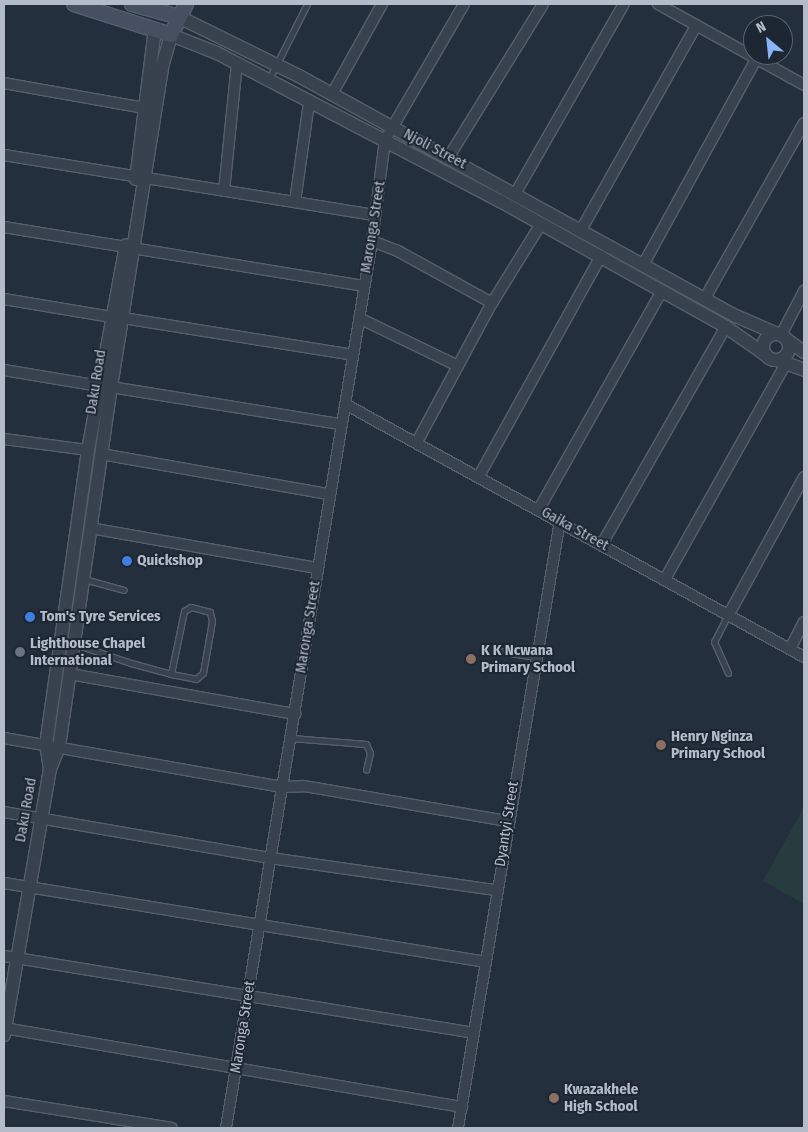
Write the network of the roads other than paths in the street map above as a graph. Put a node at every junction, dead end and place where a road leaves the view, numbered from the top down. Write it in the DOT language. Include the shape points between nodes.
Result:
graph roads {
  1 [pos="74,4"];
  2 [pos="132,4"];
  3 [pos="186,4"];
  4 [pos="307,4"];
  5 [pos="382,4"];
  6 [pos="464,4"];
  7 [pos="543,4"];
  8 [pos="624,4"];
  9 [pos="658,4"];
  10 [pos="163,8"];
  11 [pos="179,17"];
  12 [pos="696,26"];
  13 [pos="154,29"];
  14 [pos="171,35"];
  15 [pos="743,51"];
  16 [pos="237,64"];
  17 [pos="276,65"];
  18 [pos="753,65"];
  19 [pos="769,65"];
  20 [pos="269,80"];
  21 [pos="4,83"];
  22 [pos="804,85"];
  23 [pos="332,94"];
  24 [pos="309,102"];
  25 [pos="144,108"];
  26 [pos="804,123"];
  27 [pos="393,127"];
  28 [pos="386,140"];
  29 [pos="4,155"];
  30 [pos="448,158"];
  31 [pos="141,178"];
  32 [pos="224,191"];
  33 [pos="515,194"];
  34 [pos="295,202"];
  35 [pos="374,215"];
  36 [pos="542,224"];
  37 [pos="4,227"];
  38 [pos="581,230"];
  39 [pos="372,241"];
  40 [pos="130,247"];
  41 [pos="601,256"];
  42 [pos="643,265"];
  43 [pos="363,286"];
  44 [pos="662,291"];
  45 [pos="804,291"];
  46 [pos="705,298"];
  47 [pos="4,299"];
  48 [pos="492,303"];
  49 [pos="118,317"];
  50 [pos="359,318"];
  51 [pos="726,327"];
  52 [pos="782,336"];
  53 [pos="804,352"];
  54 [pos="353,355"];
  55 [pos="776,359"];
  56 [pos="458,366"];
  57 [pos="4,370"];
  58 [pos="804,370"];
  59 [pos="106,386"];
  60 [pos="345,404"];
  61 [pos="340,424"];
  62 [pos="4,439"];
  63 [pos="417,442"];
  64 [pos="88,450"];
  65 [pos="100,454"];
  66 [pos="479,476"];
  67 [pos="804,477"];
  68 [pos="329,494"];
  69 [pos="539,509"];
  70 [pos="560,521"];
  71 [pos="90,528"];
  72 [pos="602,544"];
  73 [pos="318,568"];
  74 [pos="84,578"];
  75 [pos="665,579"];
  76 [pos="124,590"];
  77 [pos="729,614"];
  78 [pos="804,622"];
  79 [pos="69,641"];
  80 [pos="790,649"];
  81 [pos="498,651"];
  82 [pos="536,657"];
  83 [pos="804,657"];
  84 [pos="728,673"];
  85 [pos="70,674"];
  86 [pos="171,674"];
  87 [pos="294,714"];
  88 [pos="4,738"];
  89 [pos="290,738"];
  90 [pos="53,746"];
  91 [pos="366,770"];
  92 [pos="281,787"];
  93 [pos="4,812"];
  94 [pos="41,818"];
  95 [pos="507,821"];
  96 [pos="270,858"];
  97 [pos="4,884"];
  98 [pos="28,888"];
  99 [pos="496,890"];
  100 [pos="259,927"];
  101 [pos="4,956"];
  102 [pos="18,958"];
  103 [pos="485,962"];
  104 [pos="248,998"];
  105 [pos="4,1030"];
  106 [pos="474,1033"];
  107 [pos="236,1067"];
  108 [pos="4,1101"];
  109 [pos="462,1107"];
  110 [pos="172,1128"];
  111 [pos="226,1128"];
  112 [pos="458,1128"];
  1 -- 13 [label="main road, Njoli Street"];
  2 -- 10 [label="main road, Njoli Street"];
  3 -- 11 [label="main road, Daku Road"];
  4 -- 17 [label="lane"];
  5 -- 23 [label="street"];
  6 -- 27 [label="street, Maronga Street"];
  7 -- 30 [label="street"];
  8 -- 33 [label="street"];
  9 -- 12 [label="street"];
  10 -- 11 [label="main road, Njoli Street"];
  10 -- 13 [label="main road, Daku Road"];
  11 -- 14 [label="main road, Daku Road"];
  11 -- 17 [label="street, Njoli Street"];
  12 -- 15 [label="street"];
  12 -- 38 [label="street"];
  13 -- 14 [label="main road, Njoli Street"];
  13 -- 25 [label="street, Daku Road"];
  14 -- 16 [label="street, Njoli Street"];
  14 -- 31 [label="street, Daku Road"];
  16 -- 20 [label="street, Njoli Street"];
  16 -- 32 [label="street"];
  17 -- 20 [label="lane"];
  17 -- 23 [label="street, Njoli Street"];
  18 -- 42 [label="street"];
  19 -- 22 [label="street"];
  20 -- 24 [label="street, Njoli Street"];
  21 -- 25 [label="street"];
  23 -- 27 [label="street, Njoli Street"];
  24 -- 28 [label="street, Njoli Street"];
  24 -- 34 [label="street"];
  25 -- 31 [label="street, Daku Road"];
  26 -- 46 [label="street"];
  27 -- 28 [label="street, Maronga Street"];
  27 -- 30 [label="street, Njoli Street"];
  28 -- 35 [label="street, Maronga Street"];
  28 -- 36 [label="street, Njoli Street"];
  29 -- 31 [label="street"];
  30 -- 33 [label="street, Njoli Street"];
  31 -- 32 [label="street"];
  31 -- 40 [label="street, Daku Road"];
  32 -- 34 [label="street"];
  33 -- 38 [label="street, Njoli Street"];
  34 -- 35 [label="street"];
  35 -- 39 [label="street, Maronga Street"];
  36 -- 41 [label="street, Njoli Street"];
  36 -- 48 [label="street"];
  37 -- 40 [label="street"];
  38 -- 42 [label="street, Njoli Street"];
  39 -- 43 [label="street, Maronga Street"];
  39 -- 48 [label="street" via="396,250"];
  40 -- 43 [label="street"];
  40 -- 49 [label="street, Daku Road"];
  41 -- 44 [label="street, Njoli Street"];
  41 -- 66 [label="street"];
  42 -- 46 [label="street, Njoli Street"];
  43 -- 50 [label="street, Maronga Street"];
  44 -- 51 [label="street, Njoli Street"];
  44 -- 69 [label="street"];
  45 -- 52 [label="street"];
  46 -- 52 [label="street, Njoli Street"];
  47 -- 49 [label="street"];
  48 -- 56 [label="street"];
  49 -- 54 [label="street"];
  49 -- 59 [label="street, Daku Road"];
  50 -- 54 [label="street, Maronga Street"];
  50 -- 56 [label="street"];
  51 -- 55 [label="street, Njoli Street"];
  51 -- 72 [label="street"];
  52 -- 53 [label="street, Njoli Street"];
  52 -- 55 [label="street" via="787,353"];
  52 -- 55 [label="street" via="765,339 763,347"];
  54 -- 60 [label="street, Maronga Street"];
  55 -- 58 [label="street, Njoli Street"];
  55 -- 75 [label="street"];
  56 -- 63 [label="street"];
  57 -- 59 [label="street"];
  59 -- 61 [label="street"];
  59 -- 64 [label="street, Daku Road"];
  59 -- 65 [label="street, Daku Road"];
  60 -- 61 [label="street, Maronga Street"];
  60 -- 63 [label="street, Gaika Street"];
  61 -- 68 [label="street, Maronga Street"];
  62 -- 64 [label="street"];
  63 -- 66 [label="street, Gaika Street"];
  64 -- 79 [label="street, Daku Road"];
  65 -- 68 [label="street"];
  65 -- 71 [label="street, Daku Road"];
  66 -- 69 [label="street, Gaika Street"];
  67 -- 77 [label="street"];
  68 -- 73 [label="street, Maronga Street"];
  69 -- 70 [label="street, Gaika Street"];
  70 -- 72 [label="street, Gaika Street"];
  70 -- 82 [label="street, Dyantyi Street"];
  71 -- 73 [label="street"];
  71 -- 74 [label="street, Daku Road"];
  72 -- 75 [label="street, Gaika Street"];
  73 -- 87 [label="street, Maronga Street"];
  74 -- 76 [label="lane"];
  74 -- 79 [label="street, Daku Road"];
  75 -- 77 [label="street, Gaika Street"];
  77 -- 80 [label="street, Gaika Street"];
  77 -- 84 [label="lane" via="714,642"];
  78 -- 80 [label="street"];
  79 -- 85 [label="street, Daku Road"];
  79 -- 86 [label="lane" via="131,664"];
  79 -- 90 [label="street, Daku Road"];
  80 -- 83 [label="street, Gaika Street"];
  81 -- 82 [label="lane"];
  82 -- 95 [label="street, Dyantyi Street"];
  85 -- 87 [label="street"];
  85 -- 90 [label="street, Daku Road"];
  86 -- 86 [label="lane" via="196,679 202,676 212,621 210,612 192,607 184,610"];
  87 -- 89 [label="street, Maronga Street"];
  88 -- 90 [label="street"];
  89 -- 91 [label="lane" via="366,744 370,750"];
  89 -- 92 [label="street, Maronga Street"];
  90 -- 92 [label="street"];
  90 -- 94 [label="street, Daku Road"];
  92 -- 95 [label="street" via="304,786"];
  92 -- 96 [label="street, Maronga Street"];
  93 -- 94 [label="street"];
  94 -- 96 [label="street"];
  94 -- 98 [label="street, Daku Road"];
  95 -- 99 [label="street, Dyantyi Street"];
  96 -- 99 [label="street"];
  96 -- 100 [label="street, Maronga Street"];
  97 -- 98 [label="street"];
  98 -- 100 [label="street"];
  98 -- 102 [label="street, Daku Road"];
  99 -- 103 [label="street, Dyantyi Street"];
  100 -- 103 [label="street"];
  100 -- 104 [label="street, Maronga Street"];
  101 -- 102 [label="street"];
  102 -- 104 [label="street"];
  102 -- 105 [label="street, Daku Road"];
  103 -- 106 [label="street, Dyantyi Street"];
  104 -- 106 [label="street"];
  104 -- 107 [label="street, Maronga Street"];
  105 -- 107 [label="street"];
  106 -- 109 [label="street, Dyantyi Street"];
  107 -- 109 [label="street"];
  107 -- 111 [label="street, Maronga Street"];
  108 -- 110 [label="street"];
  109 -- 112 [label="street, Dyantyi Street"];
}
